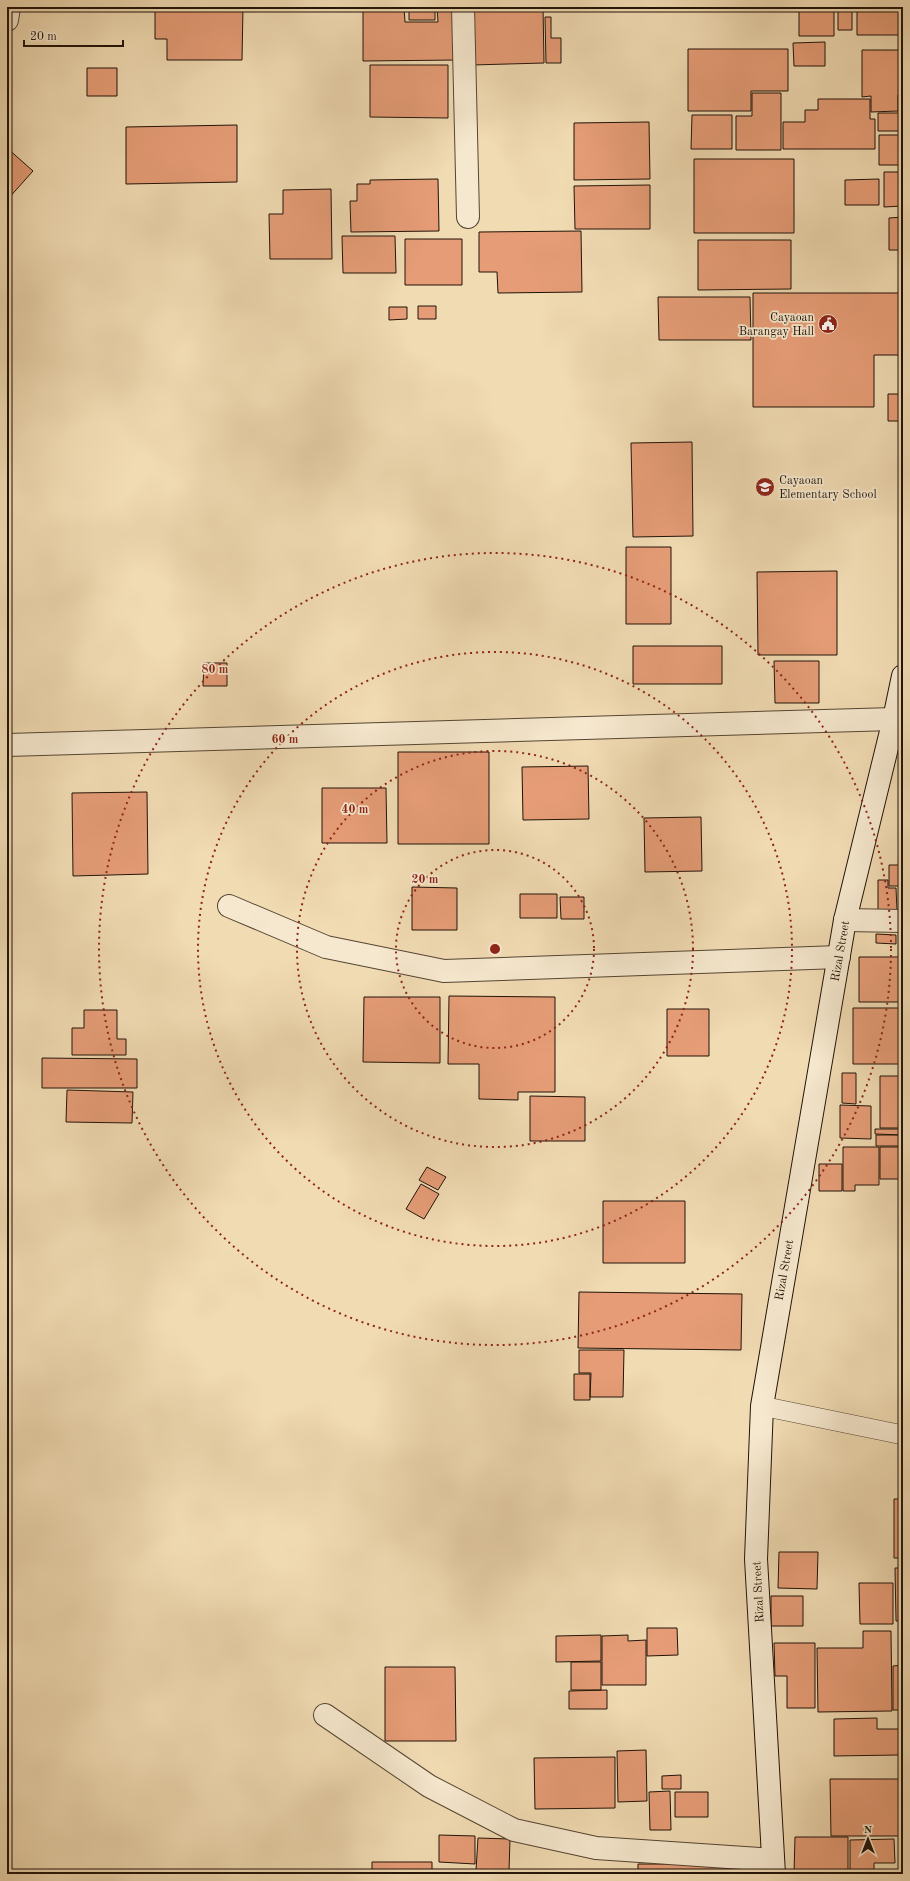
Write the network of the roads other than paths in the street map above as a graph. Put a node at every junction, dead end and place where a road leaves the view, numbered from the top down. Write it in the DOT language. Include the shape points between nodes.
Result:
graph roads {
  1 [pos="9,7"];
  2 [pos="463,7"];
  3 [pos="7,20"];
  4 [pos="468,217"];
  5 [pos="903,676"];
  6 [pos="894,719"];
  7 [pos="7,746"];
  8 [pos="230,906"];
  9 [pos="845,920"];
  10 [pos="903,921"];
  11 [pos="839,957"];
  12 [pos="762,1406"];
  13 [pos="903,1436"];
  14 [pos="325,1715"];
  15 [pos="774,1867"];
  1 -- 3 [label="street"];
  2 -- 4 [label="street"];
  5 -- 6 [label="street, Rizal Street"];
  6 -- 7 [label="street"];
  6 -- 9 [label="street, Rizal Street"];
  8 -- 11 [label="street" via="326,947 444,971"];
  9 -- 10 [label="street"];
  9 -- 11 [label="street, Rizal Street"];
  11 -- 12 [label="street, Rizal Street"];
  12 -- 13 [label="lane"];
  12 -- 15 [label="street, Rizal Street" via="756,1559"];
  14 -- 15 [label="street" via="429,1786 514,1830 596,1848"];
}
